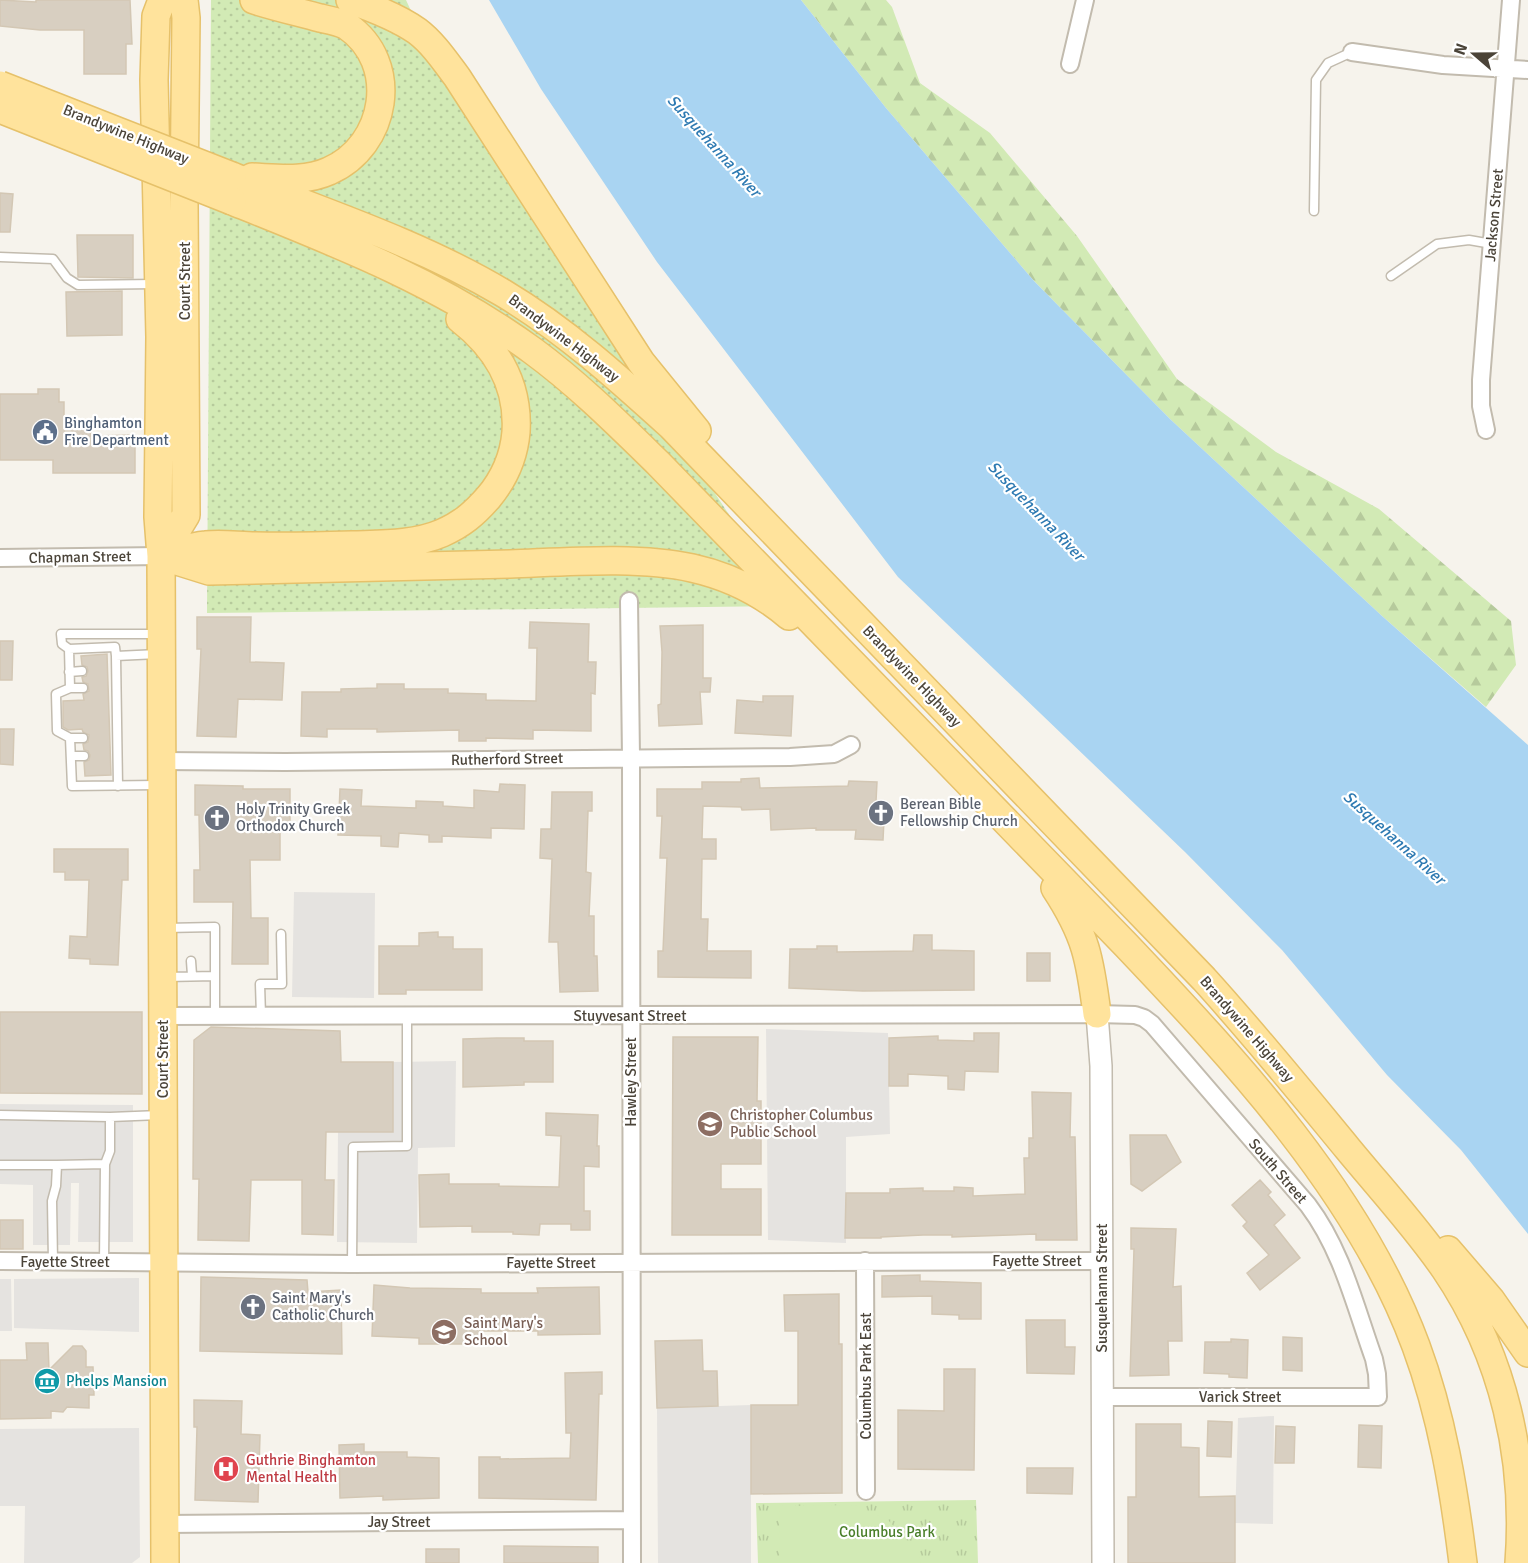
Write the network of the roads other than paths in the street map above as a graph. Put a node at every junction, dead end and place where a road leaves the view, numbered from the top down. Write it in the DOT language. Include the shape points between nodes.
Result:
graph roads {
  1 [pos="162,0"];
  2 [pos="184,0"];
  3 [pos="254,0"];
  4 [pos="350,0"];
  5 [pos="1085,0"];
  6 [pos="1511,0"];
  7 [pos="1352,52"];
  8 [pos="1070,64"];
  9 [pos="1506,69"];
  10 [pos="1528,70"];
  11 [pos="0,84"];
  12 [pos="0,109"];
  13 [pos="232,189"];
  14 [pos="1314,211"];
  15 [pos="332,241"];
  16 [pos="1492,244"];
  17 [pos="0,257"];
  18 [pos="1390,276"];
  19 [pos="158,284"];
  20 [pos="1486,430"];
  21 [pos="161,556"];
  22 [pos="0,558"];
  23 [pos="802,563"];
  24 [pos="628,601"];
  25 [pos="161,644"];
  26 [pos="69,649"];
  27 [pos="117,656"];
  28 [pos="82,671"];
  29 [pos="69,672"];
  30 [pos="70,688"];
  31 [pos="83,688"];
  32 [pos="885,696"];
  33 [pos="70,738"];
  34 [pos="83,738"];
  35 [pos="851,745"];
  36 [pos="71,756"];
  37 [pos="84,756"];
  38 [pos="631,757"];
  39 [pos="162,773"];
  40 [pos="118,786"];
  41 [pos="998,813"];
  42 [pos="162,928"];
  43 [pos="280,934"];
  44 [pos="191,962"];
  45 [pos="192,975"];
  46 [pos="214,976"];
  47 [pos="163,977"];
  48 [pos="1097,1014"];
  49 [pos="163,1016"];
  50 [pos="407,1016"];
  51 [pos="631,1016"];
  52 [pos="215,1017"];
  53 [pos="261,1017"];
  54 [pos="1285,1072"];
  55 [pos="0,1115"];
  56 [pos="163,1115"];
  57 [pos="110,1117"];
  58 [pos="105,1164"];
  59 [pos="0,1165"];
  60 [pos="57,1165"];
  61 [pos="0,1261"];
  62 [pos="865,1261"];
  63 [pos="1102,1261"];
  64 [pos="53,1262"];
  65 [pos="104,1262"];
  66 [pos="164,1262"];
  67 [pos="630,1263"];
  68 [pos="352,1264"];
  69 [pos="1528,1353"];
  70 [pos="1102,1397"];
  71 [pos="1378,1398"];
  72 [pos="867,1491"];
  73 [pos="632,1520"];
  74 [pos="165,1524"];
  75 [pos="1521,1527"];
  76 [pos="165,1563"];
  77 [pos="632,1563"];
  78 [pos="1103,1563"];
  79 [pos="1462,1563"];
  80 [pos="1514,1563"];
  81 [pos="1519,1563"];
  1 -- 19 [label="main road, Court Street" via="156,16 154,80"];
  2 -- 21 [label="main road, Court Street" via="186,515"];
  3 -- 13 [label="main road" via="345,25 372,53 382,85 382,100 370,134 354,156 327,172"];
  4 -- 23 [label="main road" via="418,32 436,50 641,362 735,473"];
  5 -- 8 [label="street"];
  6 -- 9 [label="street, Jackson Street"];
  7 -- 9 [label="street"];
  7 -- 14 [label="lane" via="1328,63 1316,80"];
  9 -- 10 [label="street"];
  9 -- 16 [label="street, Jackson Street"];
  11 -- 13 [label="main road, Brandywine Highway, bridge"];
  12 -- 13 [label="main road, Brandywine Highway, bridge"];
  13 -- 15 [label="main road, Brandywine Highway"];
  13 -- 23 [label="main road, Brandywine Highway" via="420,250 525,307 603,364 654,411"];
  15 -- 21 [label="main road" via="437,302 478,333 495,354 511,384 516,417 514,444 501,480 472,516 423,539 284,547 206,545"];
  15 -- 32 [label="main road, Brandywine Highway" via="442,293 569,379 658,463"];
  16 -- 18 [label="lane" via="1469,240 1437,244"];
  16 -- 20 [label="street, Jackson Street" via="1481,380"];
  17 -- 19 [label="lane" via="53,259 67,278 78,285"];
  19 -- 21 [label="main road, Court Street"];
  21 -- 22 [label="street, Chapman Street"];
  21 -- 25 [label="main road, Court Street"];
  21 -- 32 [label="main road" via="209,571 587,562 662,563 694,568 770,600"];
  23 -- 54 [label="main road, Brandywine Highway" via="1197,971"];
  24 -- 38 [label="street, Hawley Street"];
  25 -- 26 [label="lane" via="61,634 62,644"];
  25 -- 27 [label="lane"];
  25 -- 39 [label="main road, Court Street"];
  26 -- 27 [label="lane" via="115,647"];
  26 -- 29 [label="lane"];
  27 -- 40 [label="lane" via="112,669"];
  28 -- 29 [label="lane"];
  29 -- 30 [label="lane"];
  30 -- 31 [label="lane"];
  30 -- 33 [label="lane" via="56,694 57,731"];
  32 -- 41 [label="main road, Brandywine Highway"];
  33 -- 34 [label="lane"];
  33 -- 36 [label="lane"];
  35 -- 38 [label="street, Rutherford Street" via="834,754 790,757"];
  36 -- 37 [label="lane"];
  36 -- 40 [label="lane" via="72,786"];
  38 -- 39 [label="street, Rutherford Street" via="285,762"];
  38 -- 51 [label="street, Hawley Street"];
  39 -- 40 [label="lane"];
  39 -- 42 [label="main road, Court Street"];
  41 -- 48 [label="main road" via="1051,882 1077,924 1089,960"];
  41 -- 79 [label="main road, Brandywine Highway" via="1209,1035 1305,1151 1354,1220 1392,1289 1426,1374 1449,1469"];
  42 -- 46 [label="lane" via="191,931 215,927"];
  42 -- 47 [label="main road, Court Street"];
  43 -- 53 [label="lane" via="282,984 260,984"];
  44 -- 45 [label="lane"];
  45 -- 46 [label="lane"];
  45 -- 47 [label="lane"];
  46 -- 52 [label="lane"];
  47 -- 49 [label="main road, Court Street"];
  48 -- 51 [label="street, Stuyvesant Street"];
  48 -- 63 [label="street, Susquehanna Street"];
  48 -- 71 [label="street, South Street" via="1135,1015 1152,1024 1314,1213 1335,1248 1362,1324 1376,1366"];
  49 -- 52 [label="street, Stuyvesant Street"];
  49 -- 56 [label="main road, Court Street"];
  50 -- 51 [label="street, Stuyvesant Street"];
  50 -- 53 [label="street, Stuyvesant Street"];
  50 -- 68 [label="lane" via="408,1146 353,1147"];
  51 -- 67 [label="street, Hawley Street"];
  52 -- 53 [label="street, Stuyvesant Street"];
  54 -- 69 [label="main road" via="1467,1270"];
  54 -- 75 [label="main road, Brandywine Highway" via="1434,1254 1471,1313 1495,1368 1509,1416 1519,1476"];
  55 -- 57 [label="lane"];
  56 -- 57 [label="lane"];
  56 -- 66 [label="main road, Court Street"];
  57 -- 58 [label="lane" via="110,1151"];
  58 -- 60 [label="lane"];
  58 -- 65 [label="lane"];
  59 -- 60 [label="lane"];
  60 -- 64 [label="lane" via="52,1201"];
  61 -- 64 [label="street, Fayette Street"];
  62 -- 63 [label="street, Fayette Street"];
  62 -- 67 [label="street, Fayette Street"];
  62 -- 72 [label="street, Columbus Park East"];
  63 -- 70 [label="street, Susquehanna Street"];
  64 -- 65 [label="street, Fayette Street"];
  65 -- 66 [label="street, Fayette Street"];
  66 -- 68 [label="street, Fayette Street"];
  66 -- 74 [label="main road, Court Street"];
  67 -- 68 [label="street, Fayette Street"];
  67 -- 73 [label="street, Hawley Street"];
  70 -- 71 [label="street, Varick Street"];
  70 -- 78 [label="street, Susquehanna Street"];
  73 -- 74 [label="street, Jay Street"];
  73 -- 77 [label="street, Hawley Street"];
  74 -- 76 [label="main road, Court Street"];
  75 -- 80 [label="main road"];
  75 -- 81 [label="main road, Brandywine Highway"];
}
